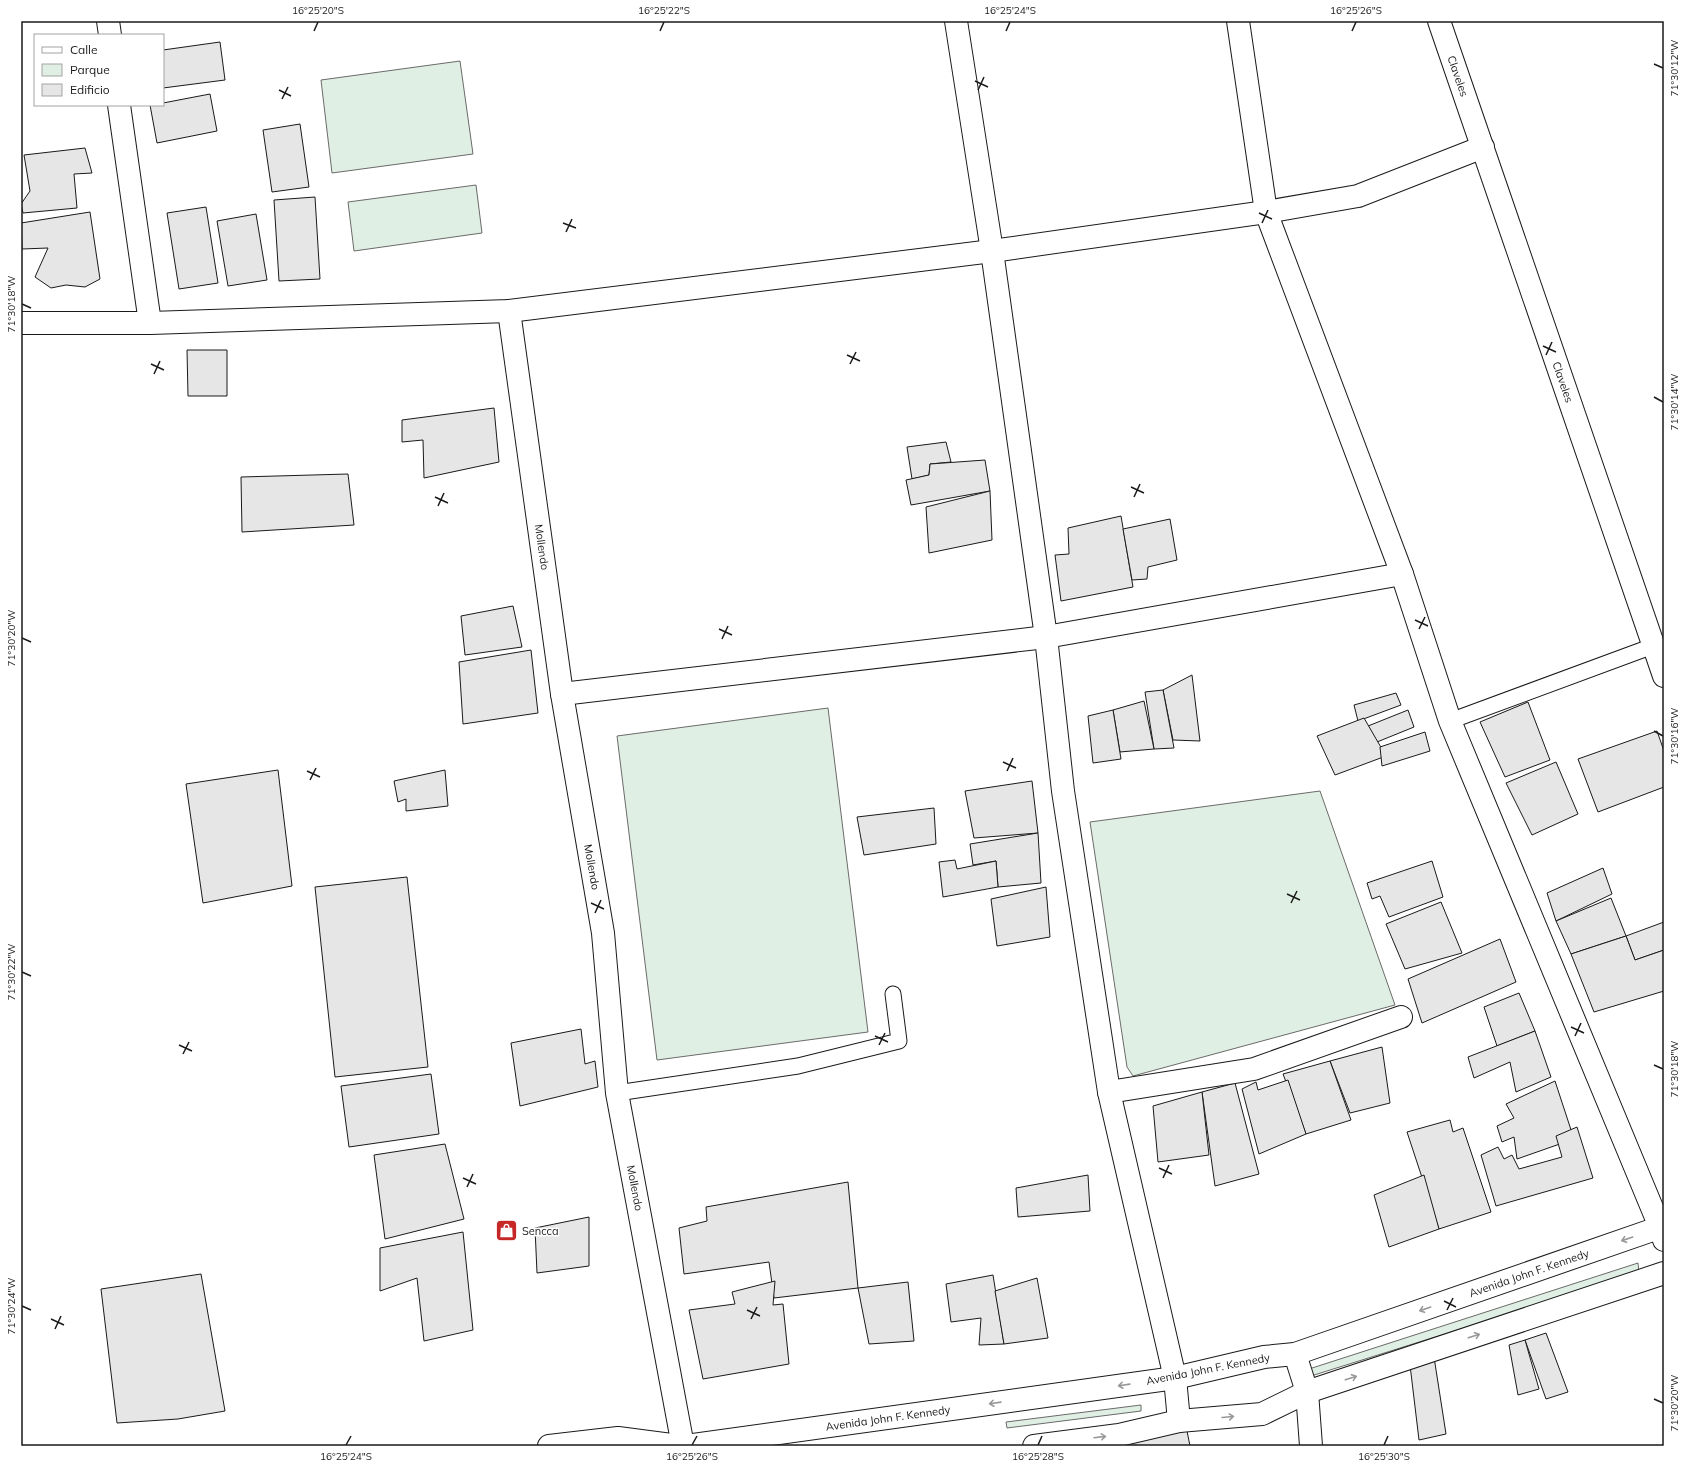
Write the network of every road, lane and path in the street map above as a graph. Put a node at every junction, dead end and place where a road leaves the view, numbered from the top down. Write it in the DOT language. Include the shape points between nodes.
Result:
graph roads {
  1 [pos="108,21"];
  2 [pos="956,21"];
  3 [pos="1238,21"];
  4 [pos="1439,21"];
  5 [pos="110,34"];
  6 [pos="119,106"];
  7 [pos="1483,147"];
  8 [pos="1266,212"];
  9 [pos="992,251"];
  10 [pos="509,311"];
  11 [pos="21,323"];
  12 [pos="150,323"];
  13 [pos="1402,574"];
  14 [pos="1046,637"];
  15 [pos="1653,646"];
  16 [pos="1664,676"];
  17 [pos="562,694"];
  18 [pos="1450,721"];
  19 [pos="893,994"];
  20 [pos="1401,1017"];
  21 [pos="1108,1092"];
  22 [pos="617,1093"];
  23 [pos="1663,1231"];
  24 [pos="1664,1273"];
  25 [pos="1295,1354"];
  26 [pos="1175,1378"];
  27 [pos="1307,1392"];
  28 [pos="1179,1421"];
  29 [pos="549,1446"];
  30 [pos="679,1446"];
  31 [pos="683,1446"];
  32 [pos="686,1446"];
  33 [pos="1034,1446"];
  34 [pos="1311,1446"];
  1 -- 5 [label="street"];
  2 -- 9 [label="street"];
  3 -- 8 [label="street"];
  4 -- 7 [label="street, Claveles"];
  6 -- 12 [label="street"];
  7 -- 8 [label="street" via="1358,196"];
  7 -- 15 [label="street, Claveles"];
  8 -- 9 [label="street"];
  8 -- 13 [label="street"];
  9 -- 10 [label="street"];
  9 -- 14 [label="street"];
  10 -- 12 [label="street"];
  10 -- 17 [label="street, Mollendo"];
  11 -- 12 [label="street"];
  13 -- 14 [label="street"];
  13 -- 18 [label="street"];
  14 -- 17 [label="street"];
  14 -- 21 [label="street" via="1063,791"];
  15 -- 16 [label="street, Claveles"];
  15 -- 18 [label="lane"];
  17 -- 22 [label="street, Mollendo" via="603,933"];
  18 -- 23 [label="street"];
  19 -- 22 [label="lane" via="899,1041 798,1066"];
  20 -- 21 [label="street" via="1254,1069"];
  21 -- 26 [label="street"];
  22 -- 31 [label="street, Mollendo"];
  23 -- 25 [label="street, Avenida John F. Kennedy, one-way"];
  27 -- 24 [label="street, one-way"];
  25 -- 26 [label="street, Avenida John F. Kennedy" via="1264,1357"];
  25 -- 27 [label="street"];
  26 -- 28 [label="street"];
  26 -- 32 [label="street, Avenida John F. Kennedy, one-way"];
  28 -- 27 [label="street, one-way" via="1262,1414"];
  27 -- 34 [label="street"];
  33 -- 28 [label="street, one-way" via="1118,1435"];
  29 -- 30 [label="street" via="618,1438"];
}
